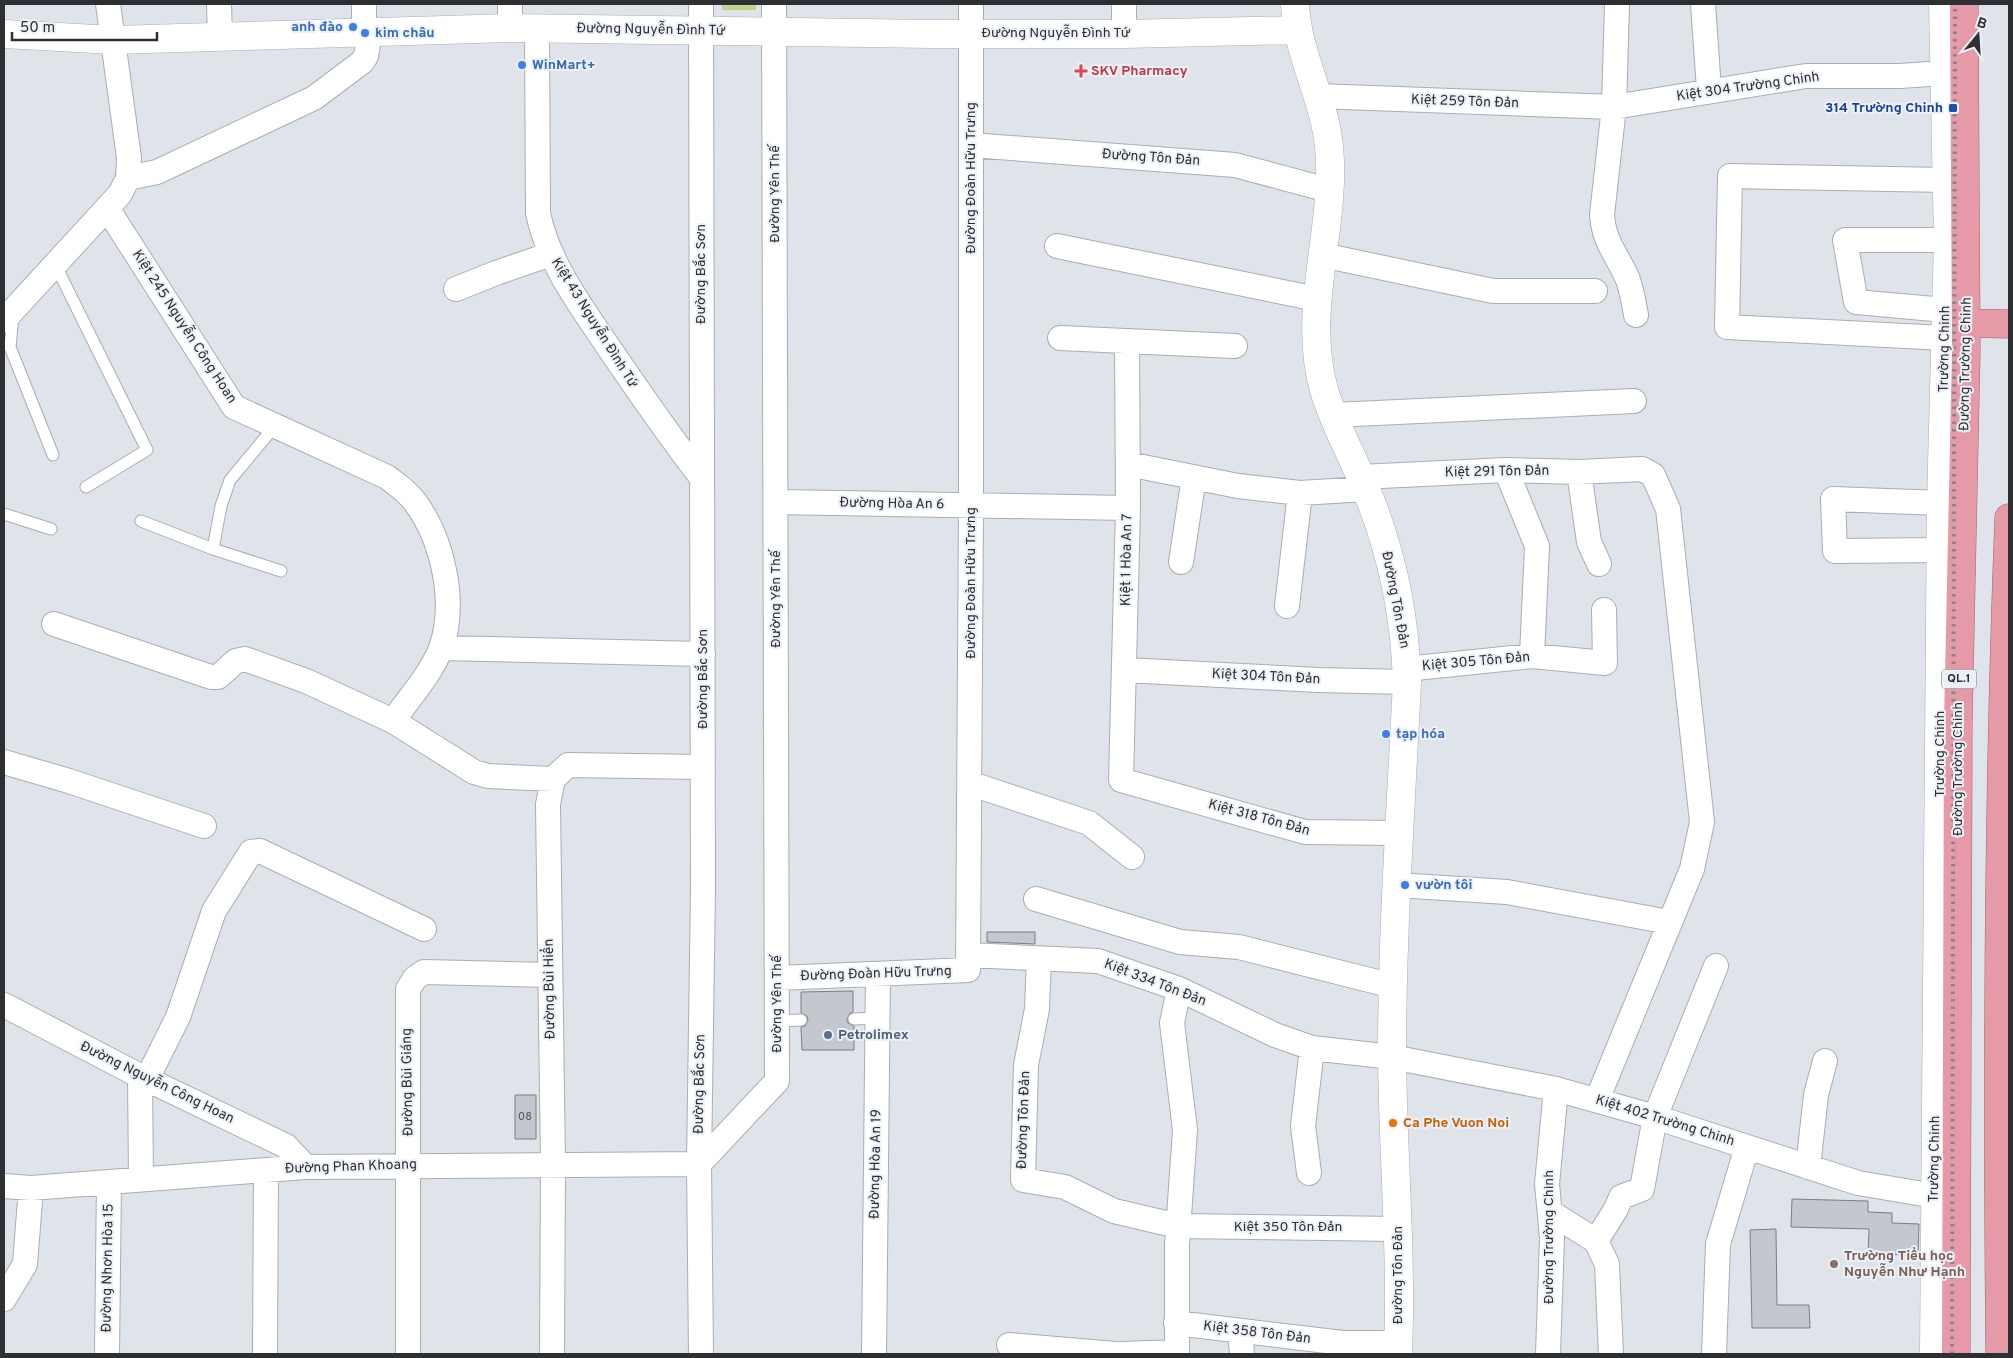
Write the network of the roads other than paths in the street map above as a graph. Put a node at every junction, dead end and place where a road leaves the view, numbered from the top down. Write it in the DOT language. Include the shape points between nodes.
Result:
graph roads {
  1 [pos="108,4"];
  2 [pos="219,4"];
  3 [pos="364,4"];
  4 [pos="700,4"];
  5 [pos="774,4"];
  6 [pos="971,4"];
  7 [pos="1124,4"];
  8 [pos="1617,4"];
  9 [pos="1703,4"];
  10 [pos="1943,4"];
  11 [pos="1964,4"];
  12 [pos="510,16"];
  13 [pos="1296,17"];
  14 [pos="537,28"];
  15 [pos="767,31"];
  16 [pos="712,32"];
  17 [pos="367,33"];
  18 [pos="971,33"];
  19 [pos="4,34"];
  20 [pos="1124,34"];
  21 [pos="220,37"];
  22 [pos="114,40"];
  23 [pos="1943,73"];
  24 [pos="1709,90"];
  25 [pos="1317,96"];
  26 [pos="1614,107"];
  27 [pos="971,145"];
  28 [pos="128,178"];
  29 [pos="1947,180"];
  30 [pos="1328,190"];
  31 [pos="107,208"];
  32 [pos="1948,240"];
  33 [pos="1057,246"];
  34 [pos="551,254"];
  35 [pos="1322,254"];
  36 [pos="55,264"];
  37 [pos="456,289"];
  38 [pos="1595,291"];
  39 [pos="1317,299"];
  40 [pos="9,314"];
  41 [pos="1636,315"];
  42 [pos="1952,324"];
  43 [pos="2009,324"];
  44 [pos="1060,338"];
  45 [pos="1127,341"];
  46 [pos="1235,346"];
  47 [pos="1634,400"];
  48 [pos="1334,415"];
  49 [pos="275,426"];
  50 [pos="53,455"];
  51 [pos="1128,464"];
  52 [pos="1506,470"];
  53 [pos="1578,472"];
  54 [pos="1194,477"];
  55 [pos="702,478"];
  56 [pos="1363,483"];
  57 [pos="86,487"];
  58 [pos="1300,493"];
  59 [pos="776,502"];
  60 [pos="1941,503"];
  61 [pos="971,506"];
  62 [pos="1128,508"];
  63 [pos="4,514"];
  64 [pos="2009,518"];
  65 [pos="141,521"];
  66 [pos="51,529"];
  67 [pos="213,549"];
  68 [pos="1941,550"];
  69 [pos="1181,562"];
  70 [pos="1599,564"];
  71 [pos="281,571"];
  72 [pos="1287,606"];
  73 [pos="1604,610"];
  74 [pos="54,624"];
  75 [pos="441,648"];
  76 [pos="703,654"];
  77 [pos="1532,656"];
  78 [pos="2006,659"];
  79 [pos="1125,670"];
  80 [pos="1406,675"];
  81 [pos="393,720"];
  82 [pos="1958,723"];
  83 [pos="2002,724"];
  84 [pos="4,762"];
  85 [pos="703,767"];
  86 [pos="553,779"];
  87 [pos="1121,780"];
  88 [pos="2005,781"];
  89 [pos="969,783"];
  90 [pos="204,826"];
  91 [pos="1399,833"];
  92 [pos="1132,857"];
  93 [pos="1397,885"];
  94 [pos="1036,900"];
  95 [pos="1670,922"];
  96 [pos="424,929"];
  97 [pos="968,955"];
  98 [pos="1039,958"];
  99 [pos="1716,966"];
  100 [pos="878,974"];
  101 [pos="549,975"];
  102 [pos="2004,976"];
  103 [pos="777,978"];
  104 [pos="1393,986"];
  105 [pos="1179,989"];
  106 [pos="4,1006"];
  107 [pos="854,1018"];
  108 [pos="878,1018"];
  109 [pos="801,1020"];
  110 [pos="777,1021"];
  111 [pos="1312,1048"];
  112 [pos="1392,1057"];
  113 [pos="1825,1061"];
  114 [pos="144,1078"];
  115 [pos="1556,1089"];
  116 [pos="1597,1100"];
  117 [pos="1655,1117"];
  118 [pos="2004,1138"];
  119 [pos="1747,1147"];
  120 [pos="553,1164"];
  121 [pos="699,1164"];
  122 [pos="408,1165"];
  123 [pos="306,1167"];
  124 [pos="1808,1167"];
  125 [pos="266,1171"];
  126 [pos="1310,1173"];
  127 [pos="141,1178"];
  128 [pos="109,1182"];
  129 [pos="4,1186"];
  130 [pos="31,1188"];
  131 [pos="1935,1196"];
  132 [pos="1550,1212"];
  133 [pos="1178,1226"];
  134 [pos="1398,1229"];
  135 [pos="1596,1241"];
  136 [pos="4,1299"];
  137 [pos="1176,1323"];
  138 [pos="1240,1331"];
  139 [pos="1009,1345"];
  140 [pos="2003,1347"];
  141 [pos="1398,1349"];
  142 [pos="1177,1353"];
  143 [pos="107,1354"];
  144 [pos="265,1354"];
  145 [pos="408,1354"];
  146 [pos="552,1354"];
  147 [pos="701,1354"];
  148 [pos="874,1354"];
  149 [pos="1115,1354"];
  150 [pos="1122,1354"];
  151 [pos="1242,1354"];
  152 [pos="1548,1354"];
  153 [pos="1611,1354"];
  154 [pos="1714,1354"];
  155 [pos="1934,1354"];
  156 [pos="1956,1354"];
  1 -- 22 [label="street"];
  2 -- 21 [label="street"];
  3 -- 17 [label="street"];
  4 -- 16 [label="street, Đường Bắc Sơn"];
  5 -- 15 [label="street, Đường Yên Thế"];
  6 -- 18 [label="street, Đường Đoàn Hữu Trưng"];
  7 -- 20 [label="street"];
  8 -- 26 [label="street"];
  9 -- 24 [label="street"];
  10 -- 23 [label="street, Trường Chinh"];
  11 -- 42 [label="highway, Đường Trường Chinh / QL.1"];
  12 -- 14 [label="street, Đường Nguyễn Đình Tứ"];
  12 -- 17 [label="street, Đường Nguyễn Đình Tứ"];
  13 -- 20 [label="street, Đường Nguyễn Đình Tứ"];
  13 -- 25 [label="street, Đường Tôn Đản"];
  14 -- 16 [label="street, Đường Nguyễn Đình Tứ"];
  14 -- 34 [label="street, Kiệt 43 Nguyễn Đình Tứ" via="538,214"];
  15 -- 16 [label="street, Đường Nguyễn Đình Tứ"];
  15 -- 18 [label="street, Đường Nguyễn Đình Tứ"];
  15 -- 59 [label="street, Đường Yên Thế"];
  16 -- 55 [label="street, Đường Bắc Sơn"];
  17 -- 21 [label="street, Đường Nguyễn Đình Tứ"];
  17 -- 28 [label="street" via="366,56 362,62 314,98 157,172"];
  18 -- 20 [label="street, Đường Nguyễn Đình Tứ"];
  18 -- 27 [label="street, Đường Đoàn Hữu Trưng"];
  19 -- 22 [label="street, Đường Nguyễn Đình Tứ"];
  21 -- 22 [label="street, Đường Nguyễn Đình Tứ"];
  22 -- 28 [label="street" via="129,158"];
  23 -- 24 [label="street, Kiệt 304 Trường Chinh" via="1806,76"];
  23 -- 29 [label="street, Trường Chinh"];
  24 -- 26 [label="street, Kiệt 304 Trường Chinh"];
  25 -- 26 [label="street, Kiệt 259 Tôn Đản"];
  25 -- 30 [label="street, Đường Tôn Đản" via="1329,146"];
  26 -- 41 [label="street" via="1603,228 1610,249 1628,279"];
  27 -- 30 [label="street, Đường Tôn Đản" via="1235,165"];
  27 -- 61 [label="street, Đường Đoàn Hữu Trưng"];
  28 -- 31 [label="street" via="120,194"];
  29 -- 32 [label="street, Trường Chinh"];
  29 -- 42 [label="street" via="1730,176 1727,327"];
  30 -- 35 [label="street, Đường Tôn Đản"];
  31 -- 36 [label="street"];
  31 -- 49 [label="street, Kiệt 245 Nguyễn Công Hoan" via="234,406"];
  32 -- 42 [label="street, Trường Chinh"];
  32 -- 42 [label="street, Đường Trường Chinh" via="1844,240 1856,302"];
  33 -- 39 [label="street"];
  34 -- 37 [label="street"];
  34 -- 55 [label="street, Kiệt 43 Nguyễn Đình Tứ" via="589,319 661,426"];
  35 -- 38 [label="street" via="1493,291"];
  35 -- 39 [label="street, Đường Tôn Đản"];
  36 -- 40 [label="street"];
  36 -- 57 [label="lane" via="147,450"];
  39 -- 48 [label="street, Đường Tôn Đản" via="1318,361"];
  40 -- 50 [label="lane" via="10,347"];
  42 -- 43 [label="highway"];
  42 -- 60 [label="street, Trường Chinh"];
  42 -- 82 [label="highway, Đường Trường Chinh / QL.1"];
  44 -- 45 [label="street"];
  45 -- 46 [label="street"];
  45 -- 51 [label="street, Kiệt 1 Hòa An 7"];
  47 -- 48 [label="street"];
  48 -- 56 [label="street, Đường Tôn Đản"];
  49 -- 67 [label="lane" via="230,480 220,506"];
  49 -- 75 [label="street, Kiệt 245 Nguyễn Công Hoan" via="387,477 415,502 432,534 446,580 446,623"];
  51 -- 54 [label="street, Kiệt 291 Tôn Đản"];
  51 -- 62 [label="street, Kiệt 1 Hòa An 7"];
  52 -- 53 [label="street, Kiệt 291 Tôn Đản"];
  52 -- 56 [label="street, Kiệt 291 Tôn Đản"];
  52 -- 77 [label="street" via="1537,546"];
  53 -- 70 [label="street" via="1589,542"];
  53 -- 95 [label="street, Kiệt 291 Tôn Đản" via="1642,469 1653,474 1668,509 1702,822 1692,869"];
  54 -- 58 [label="street, Kiệt 291 Tôn Đản"];
  54 -- 69 [label="street"];
  55 -- 76 [label="street, Đường Bắc Sơn"];
  56 -- 58 [label="street, Kiệt 291 Tôn Đản"];
  56 -- 80 [label="street, Đường Tôn Đản" via="1390,567 1403,632"];
  58 -- 72 [label="street"];
  59 -- 61 [label="street, Đường Hòa An 6"];
  59 -- 103 [label="street, Đường Yên Thế"];
  60 -- 68 [label="street, Trường Chinh"];
  60 -- 68 [label="street" via="1833,499 1835,551"];
  61 -- 62 [label="street, Đường Hòa An 6"];
  61 -- 89 [label="street, Đường Đoàn Hữu Trưng"];
  62 -- 79 [label="street, Kiệt 1 Hòa An 7"];
  63 -- 66 [label="lane"];
  64 -- 78 [label="highway"];
  65 -- 67 [label="lane"];
  67 -- 71 [label="lane"];
  68 -- 131 [label="street, Trường Chinh"];
  73 -- 77 [label="street, Kiệt 305 Tôn Đản" via="1605,663"];
  74 -- 81 [label="street" via="211,677 224,674 236,661 246,659 306,681"];
  75 -- 76 [label="street"];
  75 -- 81 [label="street, Kiệt 245 Nguyễn Công Hoan"];
  76 -- 85 [label="street, Đường Bắc Sơn"];
  77 -- 80 [label="street, Kiệt 305 Tôn Đản"];
  78 -- 83 [label="highway"];
  79 -- 80 [label="street, Kiệt 304 Tôn Đản" via="1318,680"];
  79 -- 87 [label="street, Kiệt 1 Hòa An 7"];
  80 -- 91 [label="street, Đường Tôn Đản"];
  81 -- 86 [label="street" via="479,774"];
  82 -- 83 [label="highway"];
  82 -- 156 [label="highway, Đường Trường Chinh / QL.1"];
  83 -- 88 [label="highway"];
  84 -- 90 [label="street"];
  85 -- 86 [label="street" via="568,765"];
  85 -- 121 [label="street, Đường Bắc Sơn"];
  86 -- 101 [label="street, Đường Bùi Hiển" via="548,804"];
  87 -- 91 [label="street, Kiệt 318 Tôn Đản" via="1305,832"];
  88 -- 102 [label="highway"];
  89 -- 92 [label="street" via="1089,823"];
  89 -- 97 [label="street, Đường Đoàn Hữu Trưng"];
  91 -- 93 [label="street, Đường Tôn Đản"];
  93 -- 95 [label="street" via="1507,892"];
  93 -- 104 [label="street, Đường Tôn Đản"];
  94 -- 104 [label="street" via="1180,942 1239,946"];
  95 -- 116 [label="street"];
  96 -- 114 [label="street" via="260,852 252,852 214,911 178,1016"];
  97 -- 98 [label="street, Kiệt 334 Tôn Đản"];
  97 -- 100 [label="street, Đường Đoàn Hữu Trưng" via="968,970"];
  98 -- 105 [label="street, Kiệt 334 Tôn Đản" via="1098,961"];
  98 -- 133 [label="street, Đường Tôn Đản" via="1037,1009 1026,1065 1022,1180 1065,1187 1114,1211"];
  99 -- 117 [label="street"];
  100 -- 103 [label="street, Đường Đoàn Hữu Trưng" via="827,984"];
  100 -- 108 [label="street, Đường Hòa An 19"];
  101 -- 120 [label="street, Đường Bùi Hiển"];
  101 -- 122 [label="street, Đường Bùi Giáng" via="424,972 415,978 408,989 407,1001"];
  102 -- 118 [label="highway"];
  103 -- 110 [label="street, Đường Yên Thế"];
  104 -- 112 [label="street, Đường Tôn Đản"];
  105 -- 111 [label="street, Kiệt 334 Tôn Đản" via="1275,1035"];
  105 -- 133 [label="street" via="1172,1023 1184,1130"];
  106 -- 114 [label="street, Đường Nguyễn Công Hoan"];
  107 -- 108 [label="lane"];
  108 -- 148 [label="street, Đường Hòa An 19"];
  109 -- 110 [label="lane"];
  110 -- 121 [label="street, Đường Yên Thế" via="777,1081"];
  111 -- 112 [label="street, Kiệt 334 Tôn Đản"];
  111 -- 126 [label="street" via="1303,1126"];
  112 -- 115 [label="street, Kiệt 402 Trường Chinh"];
  112 -- 134 [label="street, Đường Tôn Đản"];
  113 -- 124 [label="street" via="1816,1095"];
  114 -- 123 [label="street, Đường Nguyễn Công Hoan" via="286,1146"];
  114 -- 127 [label="street"];
  115 -- 116 [label="street, Kiệt 402 Trường Chinh"];
  115 -- 132 [label="street, Đường Trường Chinh" via="1547,1184"];
  116 -- 117 [label="street, Kiệt 402 Trường Chinh"];
  117 -- 119 [label="street, Kiệt 402 Trường Chinh"];
  117 -- 135 [label="street" via="1642,1189 1621,1197"];
  118 -- 140 [label="highway"];
  119 -- 124 [label="street, Kiệt 402 Trường Chinh"];
  119 -- 154 [label="street" via="1718,1244"];
  120 -- 121 [label="street, Đường Phan Khoang"];
  120 -- 122 [label="street, Đường Phan Khoang"];
  120 -- 146 [label="street, Đường Bùi Hiển"];
  121 -- 147 [label="street, Đường Bắc Sơn"];
  122 -- 123 [label="street, Đường Phan Khoang"];
  122 -- 145 [label="street, Đường Bùi Giáng"];
  123 -- 125 [label="street, Đường Phan Khoang"];
  124 -- 131 [label="street, Kiệt 402 Trường Chinh" via="1858,1184"];
  125 -- 127 [label="street, Đường Phan Khoang"];
  125 -- 144 [label="street"];
  127 -- 128 [label="street, Đường Phan Khoang"];
  128 -- 130 [label="street, Đường Phan Khoang"];
  128 -- 143 [label="street, Đường Nhơn Hòa 15"];
  129 -- 130 [label="street, Đường Phan Khoang"];
  130 -- 136 [label="street" via="25,1264"];
  131 -- 155 [label="street, Trường Chinh"];
  132 -- 135 [label="street"];
  132 -- 152 [label="street, Đường Trường Chinh"];
  133 -- 134 [label="street, Kiệt 350 Tôn Đản"];
  133 -- 137 [label="street"];
  134 -- 141 [label="street, Đường Tôn Đản"];
  135 -- 153 [label="street" via="1607,1264"];
  137 -- 138 [label="street, Kiệt 358 Tôn Đản"];
  137 -- 142 [label="street"];
  138 -- 141 [label="street, Kiệt 358 Tôn Đản"];
  138 -- 151 [label="street"];
  139 -- 149 [label="street"];
  142 -- 150 [label="street"];
}
